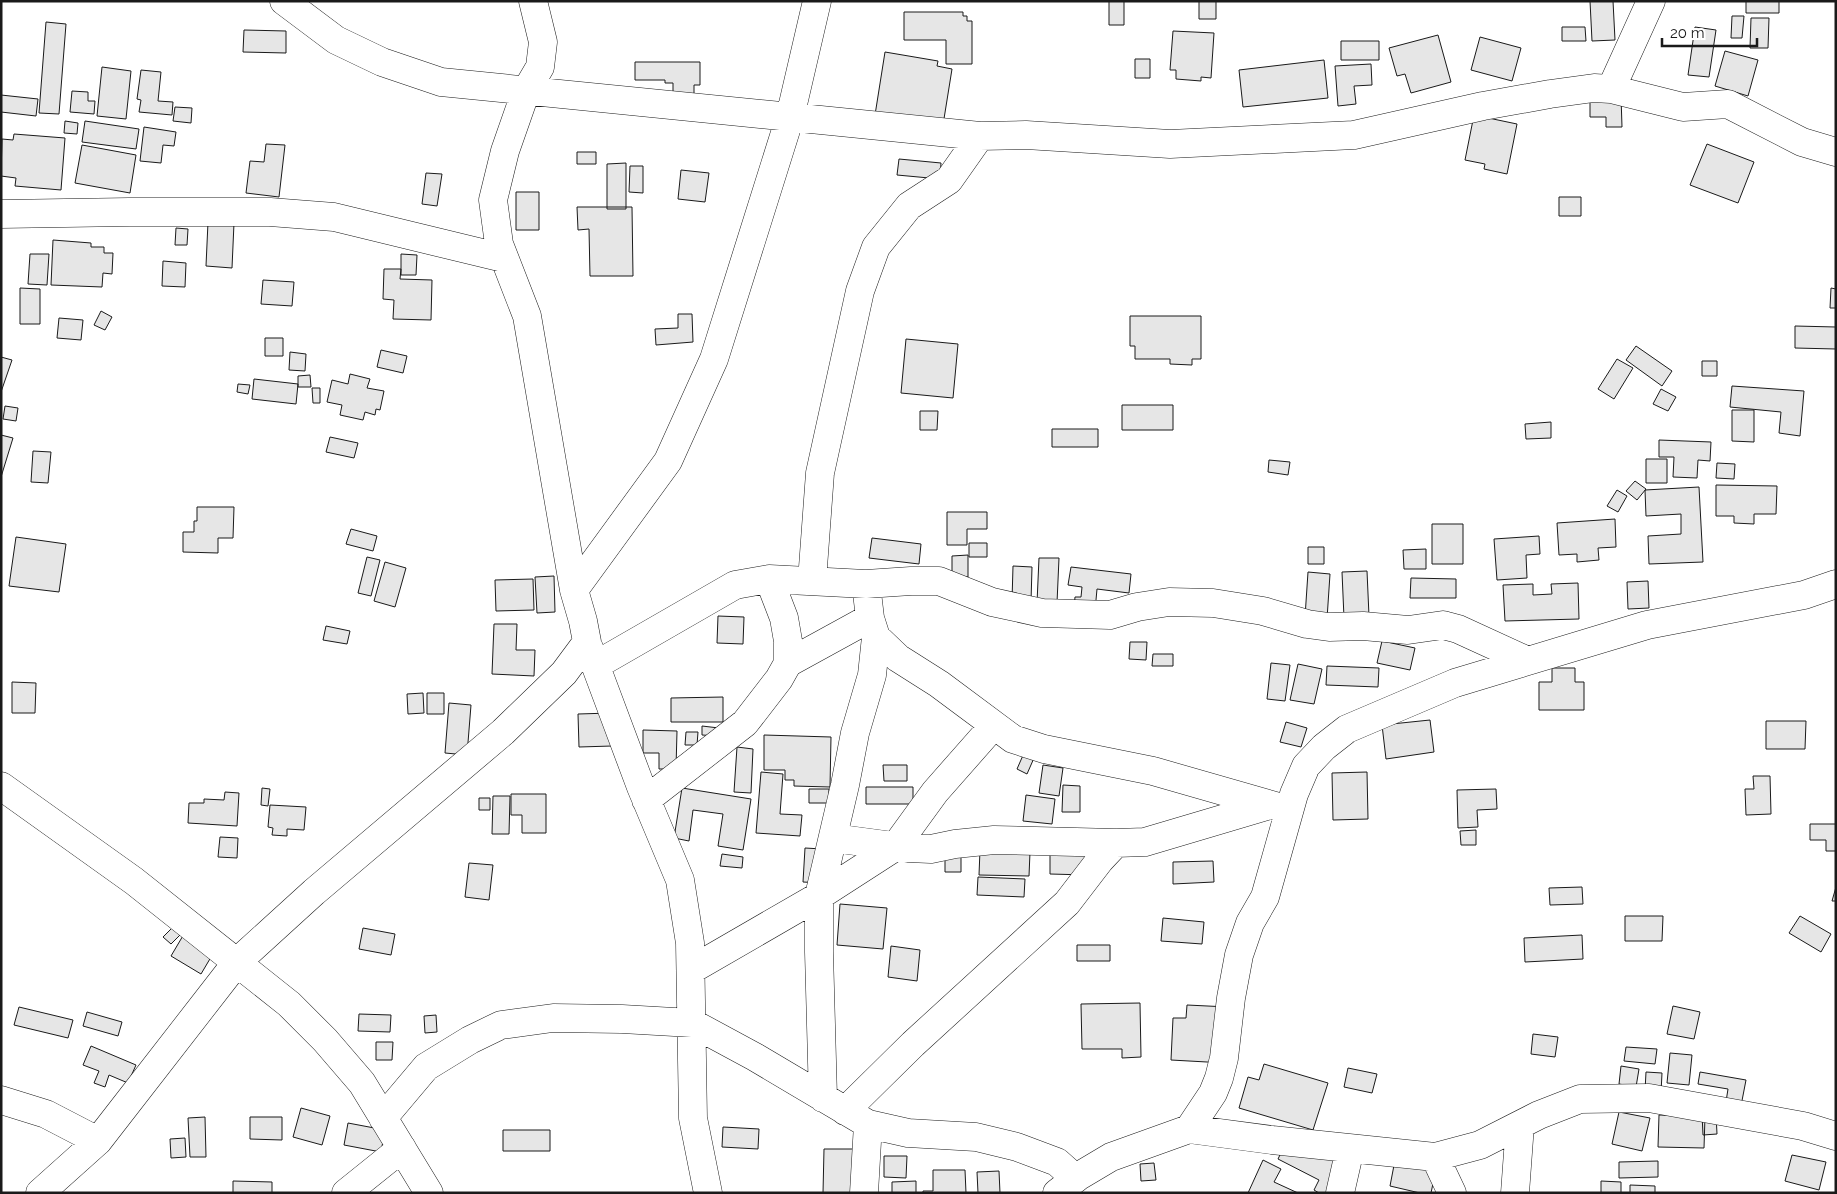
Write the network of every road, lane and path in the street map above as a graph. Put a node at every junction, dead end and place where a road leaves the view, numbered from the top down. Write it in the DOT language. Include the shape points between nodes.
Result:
graph roads {
  1 [pos="284,1"];
  2 [pos="534,1"];
  3 [pos="817,1"];
  4 [pos="1651,1"];
  5 [pos="1611,89"];
  6 [pos="526,91"];
  7 [pos="790,117"];
  8 [pos="980,136"];
  9 [pos="1836,152"];
  10 [pos="1,214"];
  11 [pos="503,258"];
  12 [pos="769,579"];
  13 [pos="812,581"];
  14 [pos="866,584"];
  15 [pos="1836,584"];
  16 [pos="574,590"];
  17 [pos="873,627"];
  18 [pos="591,653"];
  19 [pos="1528,661"];
  20 [pos="788,663"];
  21 [pos="994,725"];
  22 [pos="1,786"];
  23 [pos="646,800"];
  24 [pos="1280,807"];
  25 [pos="833,838"];
  26 [pos="1116,843"];
  27 [pos="895,847"];
  28 [pos="819,896"];
  29 [pos="237,962"];
  30 [pos="691,970"];
  31 [pos="692,1023"];
  32 [pos="1,1100"];
  33 [pos="845,1111"];
  34 [pos="383,1118"];
  35 [pos="1520,1125"];
  36 [pos="1189,1129"];
  37 [pos="1836,1136"];
  38 [pos="98,1141"];
  39 [pos="402,1148"];
  40 [pos="1350,1149"];
  41 [pos="1434,1157"];
  42 [pos="1076,1185"];
  43 [pos="40,1193"];
  44 [pos="346,1193"];
  45 [pos="429,1193"];
  46 [pos="708,1193"];
  47 [pos="864,1193"];
  48 [pos="1340,1193"];
  49 [pos="1452,1193"];
  50 [pos="1515,1193"];
  1 -- 6 [label="street" via="336,40 382,62 441,82"];
  2 -- 6 [label="street" via="543,42 540,67"];
  3 -- 7 [label="street"];
  4 -- 5 [label="street"];
  5 -- 8 [label="street" via="1550,94 1354,135 1170,144 1026,135"];
  5 -- 9 [label="street" via="1683,107 1728,104 1802,142"];
  6 -- 7 [label="street"];
  6 -- 11 [label="street" via="505,150 493,200"];
  7 -- 8 [label="street"];
  7 -- 16 [label="street" via="714,359 668,461"];
  8 -- 13 [label="street" via="949,180 909,206 876,247 860,292 820,474"];
  10 -- 11 [label="street" via="270,212 334,217"];
  11 -- 16 [label="street" via="527,316"];
  12 -- 13 [label="street"];
  12 -- 18 [label="street" via="735,586"];
  12 -- 20 [label="street" via="784,618"];
  13 -- 14 [label="street"];
  14 -- 17 [label="street"];
  14 -- 19 [label="street" via="939,581 992,602 1042,613 1110,616 1136,607 1169,602 1213,603 1329,627 1408,630 1443,626 1458,629"];
  15 -- 19 [label="street" via="1804,596 1647,626"];
  16 -- 18 [label="street"];
  17 -- 20 [label="street"];
  17 -- 21 [label="street" via="898,658"];
  17 -- 25 [label="street" via="872,675"];
  18 -- 23 [label="street"];
  18 -- 29 [label="street" via="564,673 503,732 314,892"];
  19 -- 24 [label="street" via="1454,683 1347,729 1306,766"];
  20 -- 23 [label="street" via="745,723"];
  21 -- 24 [label="street" via="1013,739 1044,749 1153,771"];
  21 -- 27 [label="street" via="935,792"];
  22 -- 29 [label="street" via="134,881"];
  23 -- 30 [label="street" via="680,880"];
  24 -- 26 [label="street" via="1145,842"];
  24 -- 36 [label="street" via="1265,897 1250,923 1239,955 1219,1078"];
  25 -- 27 [label="street"];
  25 -- 28 [label="street"];
  26 -- 27 [label="street" via="994,840 931,849"];
  26 -- 33 [label="street" via="1067,903"];
  27 -- 28 [label="street"];
  28 -- 30 [label="street"];
  28 -- 33 [label="street" via="819,952"];
  29 -- 34 [label="street" via="289,1004 325,1040 362,1082"];
  29 -- 38 [label="street"];
  30 -- 31 [label="street"];
  31 -- 33 [label="street"];
  31 -- 34 [label="street" via="553,1018 501,1025 426,1067"];
  31 -- 46 [label="street" via="693,1118"];
  32 -- 38 [label="street" via="46,1114"];
  33 -- 42 [label="street" via="908,1132 976,1137 1017,1147 1057,1162"];
  33 -- 47 [label="street"];
  34 -- 39 [label="street"];
  35 -- 37 [label="street" via="1580,1099 1649,1098 1795,1125"];
  35 -- 41 [label="street" via="1480,1145"];
  35 -- 50 [label="street"];
  36 -- 40 [label="street"];
  36 -- 42 [label="street" via="1111,1157"];
  38 -- 43 [label="street"];
  39 -- 44 [label="street"];
  39 -- 45 [label="street"];
  40 -- 41 [label="street"];
  40 -- 48 [label="street"];
  41 -- 49 [label="street"];
}
